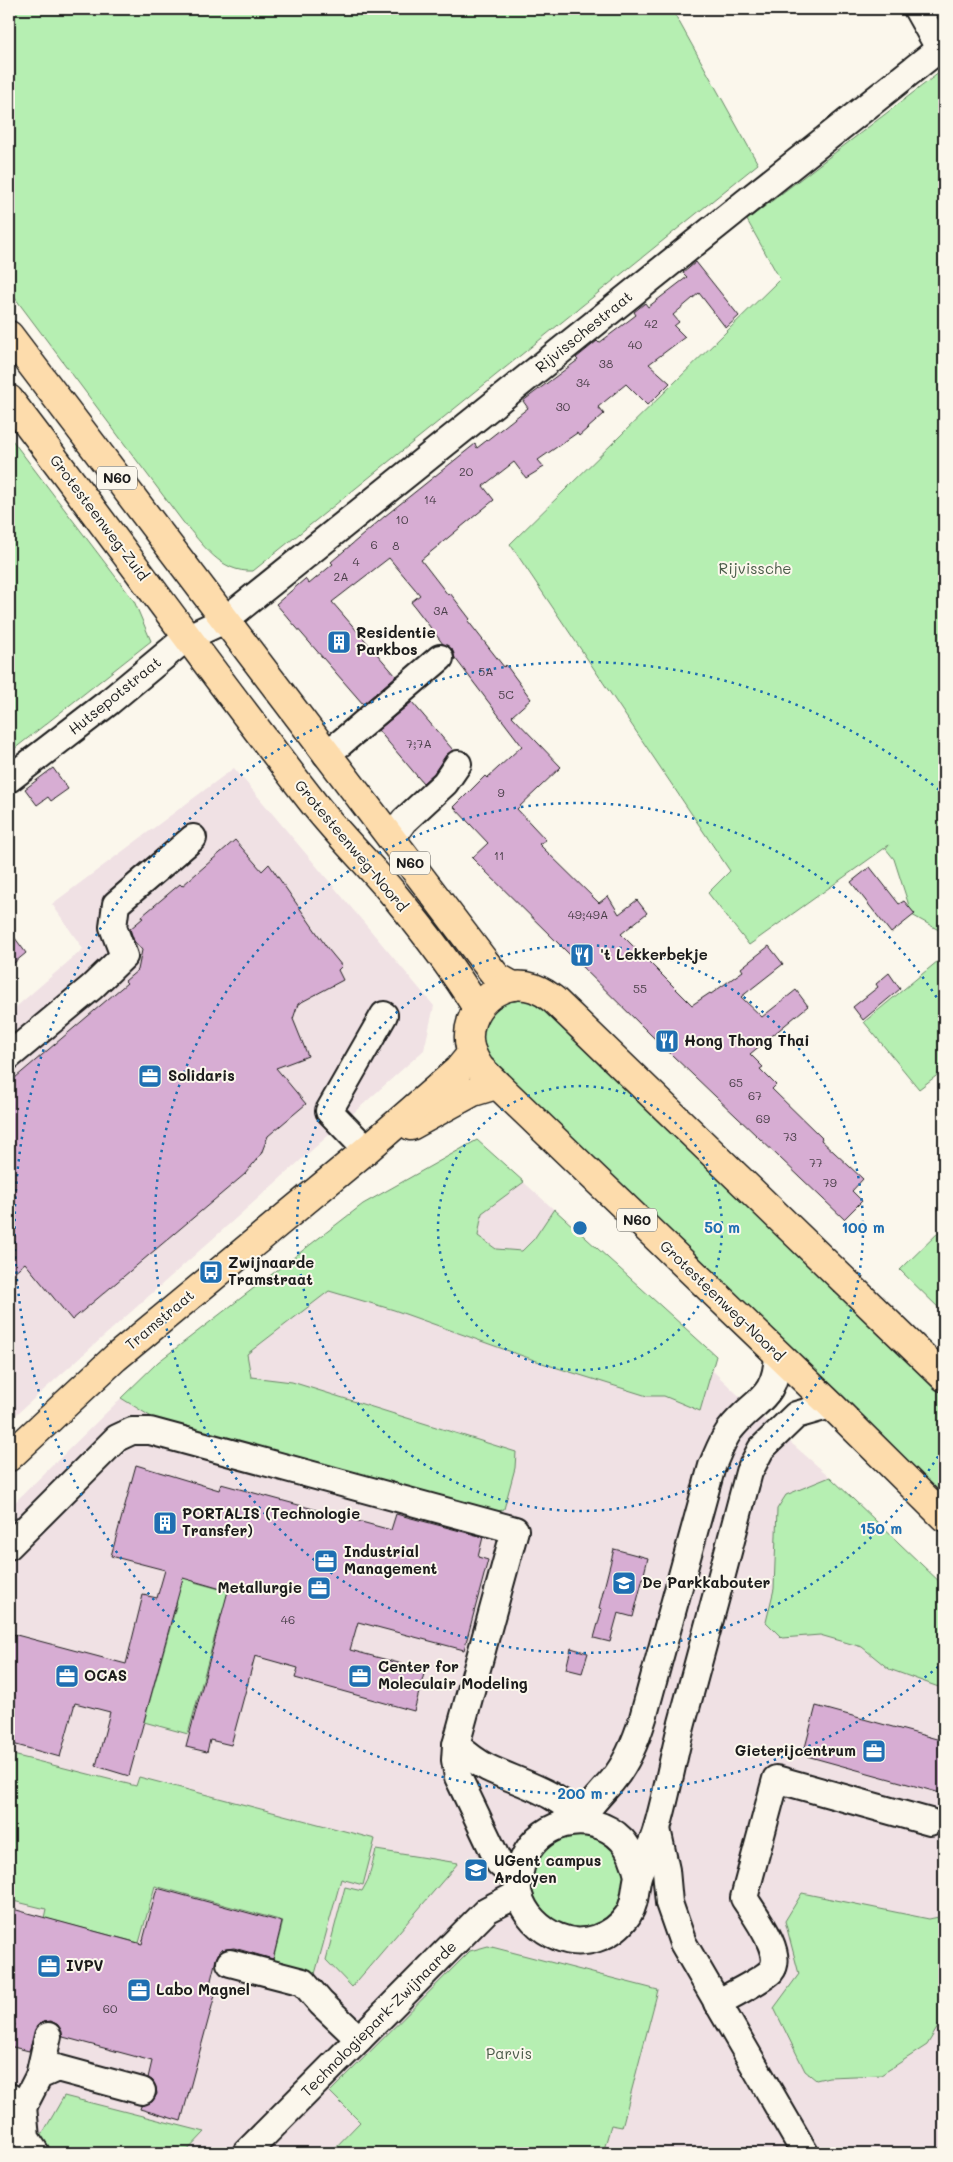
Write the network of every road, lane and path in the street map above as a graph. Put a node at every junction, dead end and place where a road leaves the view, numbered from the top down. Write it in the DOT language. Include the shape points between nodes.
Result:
graph roads {
  1 [pos="917,9"];
  2 [pos="942,46"];
  3 [pos="9,335"];
  4 [pos="9,399"];
  5 [pos="225,620"];
  6 [pos="186,638"];
  7 [pos="440,658"];
  8 [pos="326,754"];
  9 [pos="458,764"];
  10 [pos="9,779"];
  11 [pos="193,838"];
  12 [pos="391,839"];
  13 [pos="512,986"];
  14 [pos="477,1008"];
  15 [pos="384,1015"];
  16 [pos="472,1053"];
  17 [pos="9,1056"];
  18 [pos="496,1085"];
  19 [pos="364,1152"];
  20 [pos="778,1354"];
  21 [pos="944,1377"];
  22 [pos="831,1405"];
  23 [pos="9,1457"];
  24 [pos="944,1517"];
  25 [pos="9,1546"];
  26 [pos="675,1602"];
  27 [pos="711,1618"];
  28 [pos="683,1655"];
  29 [pos="672,1694"];
  30 [pos="639,1731"];
  31 [pos="679,1734"];
  32 [pos="456,1746"];
  33 [pos="577,1812"];
  34 [pos="930,1822"];
  35 [pos="657,1829"];
  36 [pos="638,1876"];
  37 [pos="518,1885"];
  38 [pos="230,1963"];
  39 [pos="717,2003"];
  40 [pos="48,2036"];
  41 [pos="359,2039"];
  42 [pos="39,2076"];
  43 [pos="142,2091"];
  44 [pos="16,2102"];
  45 [pos="36,2153"];
  46 [pos="246,2153"];
  47 [pos="805,2153"];
  1 -- 2 [label="street"];
  2 -- 5 [label="street, Rijvisschestraat"];
  3 -- 5 [label="main road, N60"];
  4 -- 6 [label="main road, Grotesteenweg-Zuid / N60"];
  5 -- 6 [label="street, Hutsepotstraat"];
  5 -- 8 [label="main road, N60"];
  6 -- 10 [label="street, Hutsepotstraat"];
  6 -- 14 [label="main road, Grotesteenweg-Noord / N60" via="334,830 395,896"];
  7 -- 8 [label="street"];
  8 -- 12 [label="main road, N60"];
  9 -- 12 [label="street" via="445,784 404,821"];
  11 -- 17 [label="street" via="116,904 113,927 124,956"];
  12 -- 13 [label="main road, N60" via="498,977"];
  13 -- 14 [label="main road, Grotesteenweg-Noord / N60" via="496,991"];
  13 -- 21 [label="main road" via="534,988 565,1010"];
  14 -- 16 [label="main road, Grotesteenweg-Noord / N60" via="469,1032"];
  15 -- 19 [label="street" via="329,1111 358,1141"];
  16 -- 18 [label="main road, Grotesteenweg-Noord / N60" via="480,1068"];
  16 -- 19 [label="main road, Tramstraat" via="458,1070"];
  18 -- 19 [label="main road, Tramstraat" via="473,1092"];
  18 -- 20 [label="main road, Grotesteenweg-Noord / N60"];
  19 -- 23 [label="main road, Tramstraat" via="115,1358"];
  20 -- 22 [label="main road, Grotesteenweg-Noord / N60"];
  20 -- 26 [label="street" via="777,1370 770,1389 729,1431 712,1466"];
  22 -- 24 [label="main road, Grotesteenweg-Noord / N60"];
  22 -- 27 [label="street" via="796,1415 754,1460"];
  25 -- 32 [label="street" via="117,1438 132,1431 150,1431 515,1530"];
  26 -- 28 [label="street"];
  26 -- 30 [label="street"];
  27 -- 28 [label="street"];
  27 -- 31 [label="street"];
  28 -- 29 [label="street"];
  29 -- 30 [label="street"];
  29 -- 31 [label="street"];
  30 -- 33 [label="street" via="633,1749 613,1780"];
  31 -- 35 [label="street"];
  32 -- 33 [label="street" via="486,1767"];
  32 -- 37 [label="street" via="458,1777 490,1847"];
  33 -- 36 [label="street" via="622,1841 633,1857"];
  33 -- 37 [label="street" via="532,1843 523,1859"];
  34 -- 39 [label="street" via="776,1779 744,1898 773,1947 776,1960 770,1971"];
  35 -- 36 [label="street"];
  35 -- 39 [label="street" via="669,1903 683,1943"];
  36 -- 37 [label="street" via="636,1897 628,1914 616,1928 601,1937 583,1941 564,1940 546,1932 532,1919"];
  37 -- 41 [label="street, Technologiepark-Zwijnaarde" via="487,1910"];
  38 -- 41 [label="street" via="303,1982"];
  39 -- 47 [label="street"];
  40 -- 42 [label="street"];
  41 -- 46 [label="street, Technologiepark-Zwijnaarde"];
  42 -- 43 [label="street" via="57,2068"];
  42 -- 44 [label="street"];
  44 -- 45 [label="street" via="26,2138"];
}
